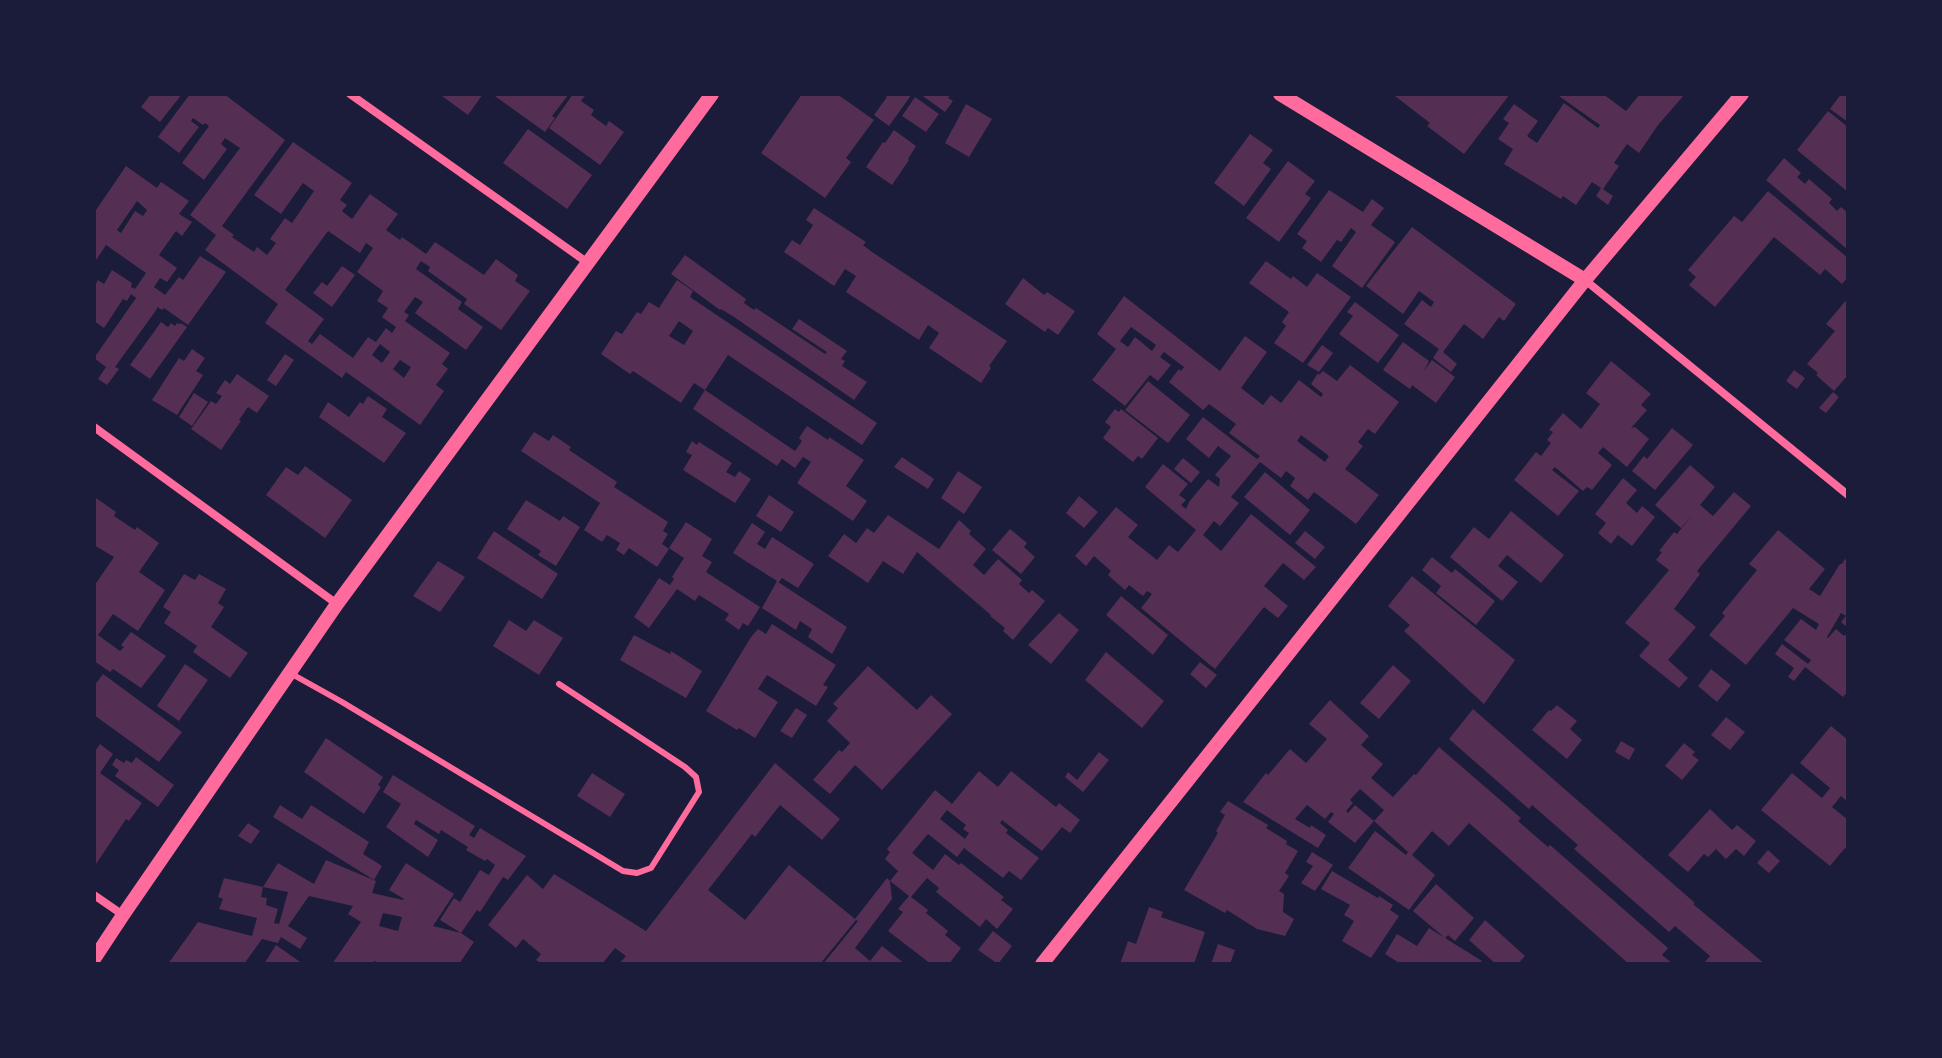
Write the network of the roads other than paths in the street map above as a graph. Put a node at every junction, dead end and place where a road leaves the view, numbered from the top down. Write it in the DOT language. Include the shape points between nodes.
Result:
graph roads {
  1 [pos="350,94"];
  2 [pos="712,94"];
  3 [pos="1280,94"];
  4 [pos="1742,94"];
  5 [pos="588,263"];
  6 [pos="1585,280"];
  7 [pos="94,427"];
  8 [pos="1848,495"];
  9 [pos="337,604"];
  10 [pos="290,673"];
  11 [pos="559,684"];
  12 [pos="94,895"];
  13 [pos="123,915"];
  14 [pos="94,959"];
  15 [pos="1042,964"];
  1 -- 5 [label="street"];
  2 -- 5 [label="street"];
  3 -- 6 [label="street"];
  4 -- 6 [label="street"];
  5 -- 9 [label="street"];
  6 -- 8 [label="street"];
  6 -- 15 [label="street"];
  7 -- 9 [label="street"];
  9 -- 10 [label="street"];
  10 -- 11 [label="lane" via="623,871 651,868 699,792 696,777"];
  10 -- 13 [label="street"];
  12 -- 13 [label="street"];
  13 -- 14 [label="street"];
}
